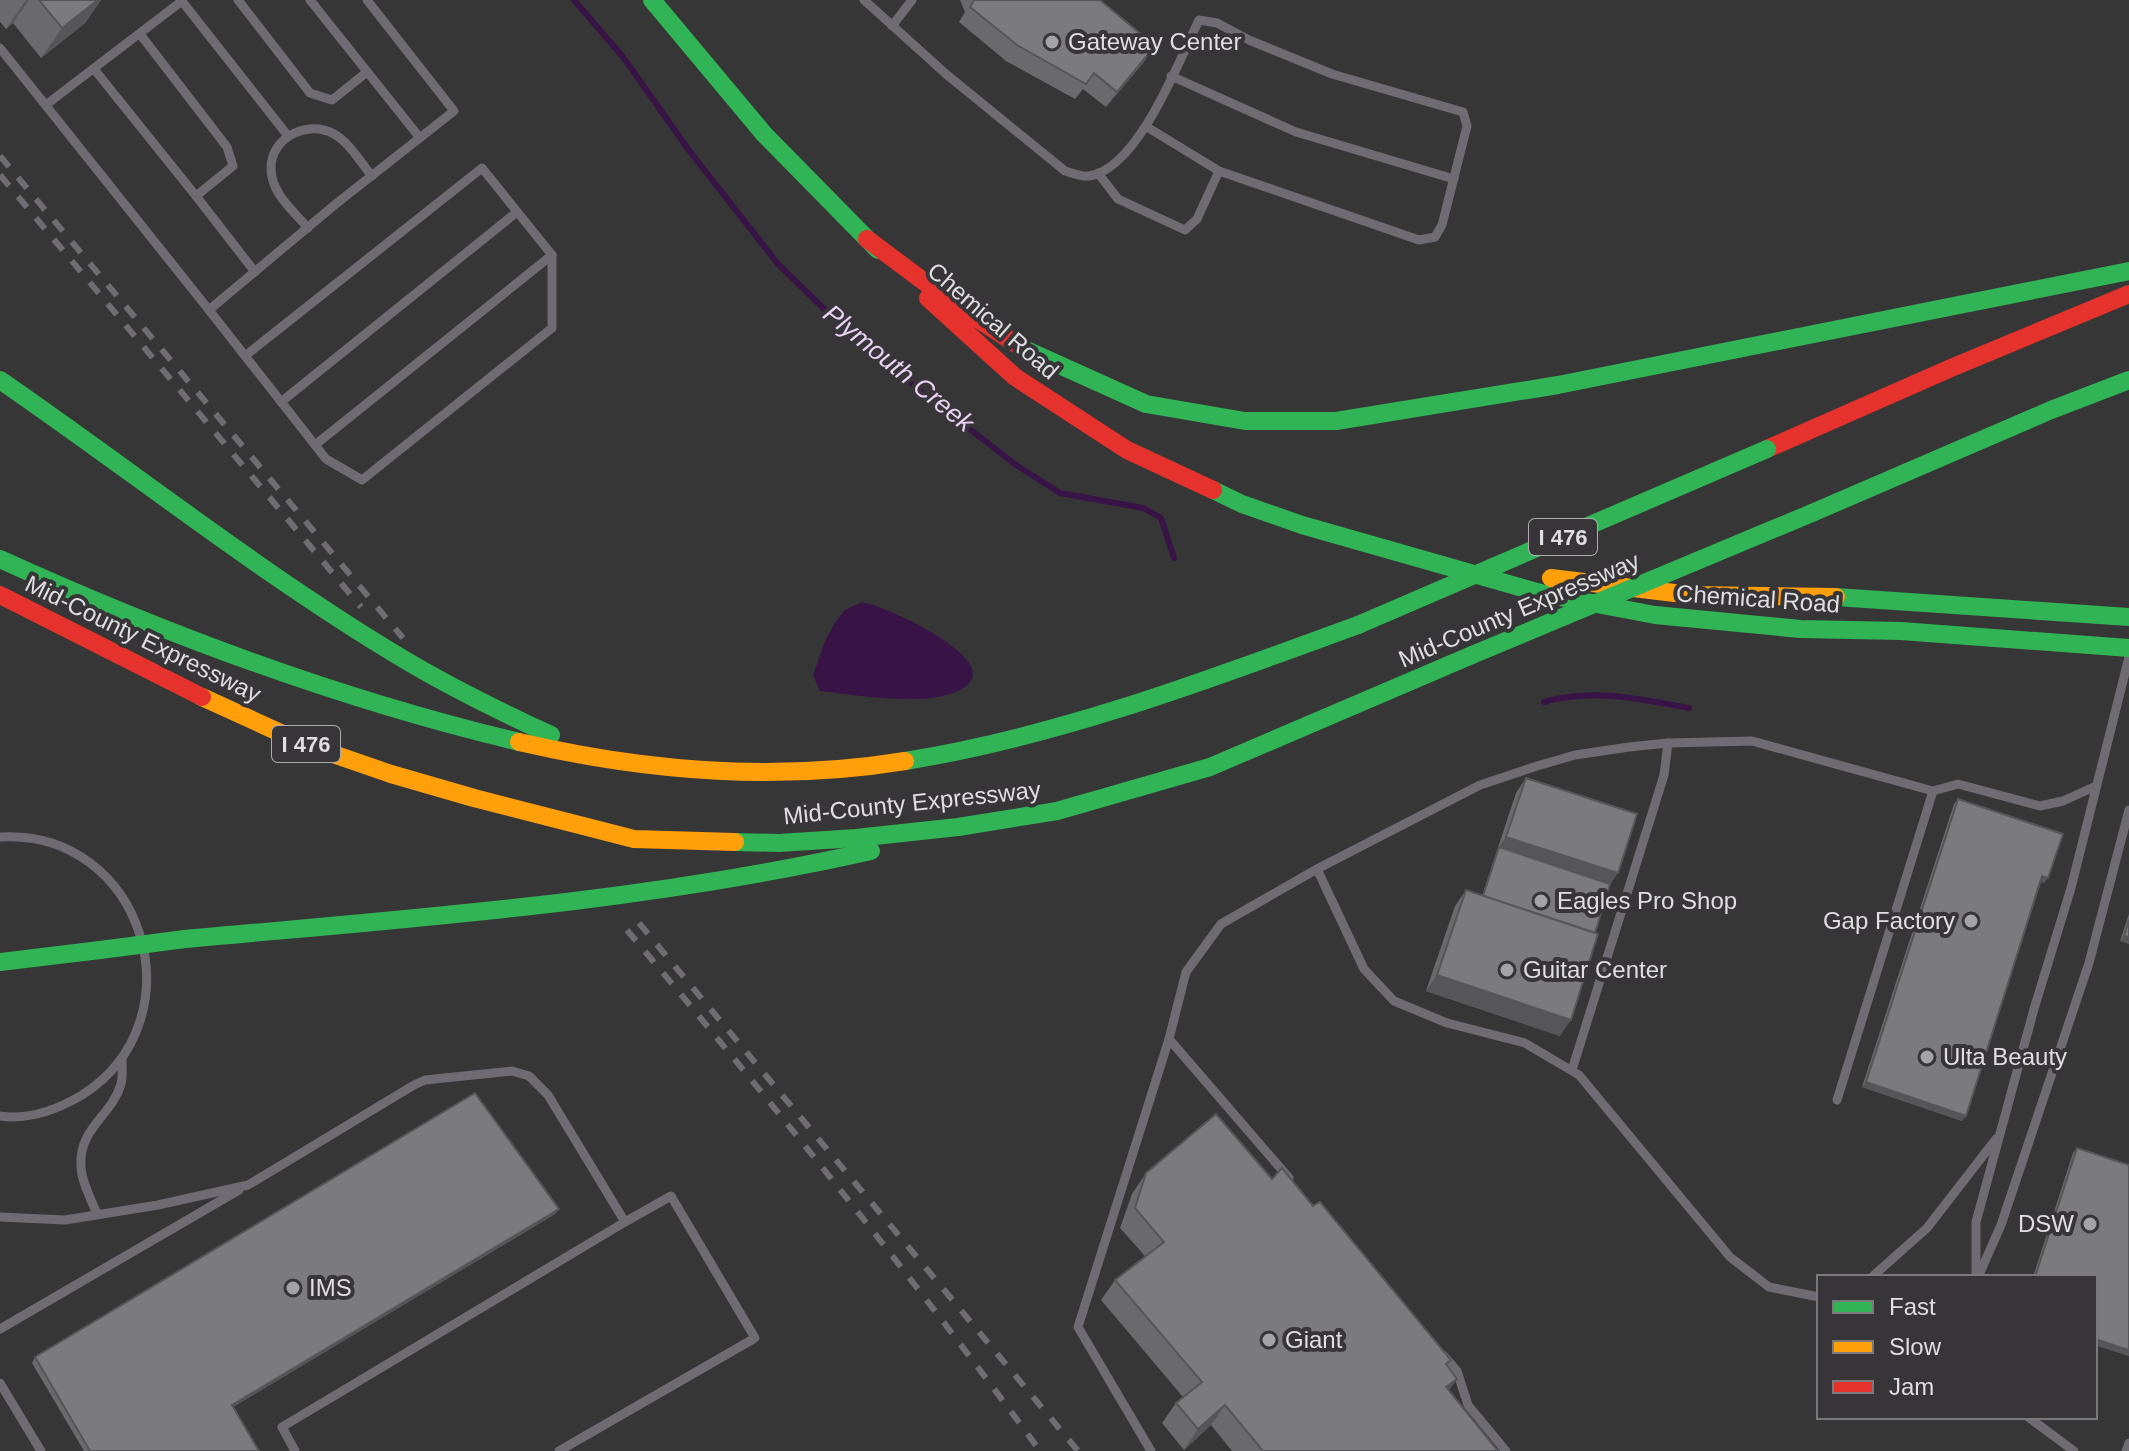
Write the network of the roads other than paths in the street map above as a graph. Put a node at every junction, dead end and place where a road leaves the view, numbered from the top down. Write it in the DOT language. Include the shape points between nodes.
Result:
graph roads {
  1 [pos="238,0"];
  2 [pos="310,0"];
  3 [pos="367,0"];
  4 [pos="652,0"];
  5 [pos="864,0"];
  6 [pos="912,0"];
  7 [pos="182,1"];
  8 [pos="892,26"];
  9 [pos="140,34"];
  10 [pos="0,48"];
  11 [pos="94,69"];
  12 [pos="367,72"];
  13 [pos="1171,76"];
  14 [pos="47,104"];
  15 [pos="1147,127"];
  16 [pos="288,136"];
  17 [pos="420,138"];
  18 [pos="1219,171"];
  19 [pos="1098,173"];
  20 [pos="372,176"];
  21 [pos="1454,179"];
  22 [pos="196,196"];
  23 [pos="517,212"];
  24 [pos="308,228"];
  25 [pos="867,239"];
  26 [pos="552,255"];
  27 [pos="2129,271"];
  28 [pos="255,272"];
  29 [pos="2129,294"];
  30 [pos="209,310"];
  31 [pos="245,356"];
  32 [pos="0,380"];
  33 [pos="2129,380"];
  34 [pos="281,402"];
  35 [pos="315,445"];
  36 [pos="1391,550"];
  37 [pos="0,559"];
  38 [pos="0,595"];
  39 [pos="2129,617"];
  40 [pos="2129,648"];
  41 [pos="2129,657"];
  42 [pos="1668,743"];
  43 [pos="613,759"];
  44 [pos="2096,786"];
  45 [pos="1933,791"];
  46 [pos="2129,810"];
  47 [pos="958,827"];
  48 [pos="0,837"];
  49 [pos="1317,869"];
  50 [pos="0,946"];
  51 [pos="100,950"];
  52 [pos="0,962"];
  53 [pos="1169,1039"];
  54 [pos="122,1059"];
  55 [pos="1572,1070"];
  56 [pos="1837,1100"];
  57 [pos="0,1116"];
  58 [pos="2000,1133"];
  59 [pos="1292,1181"];
  60 [pos="248,1185"];
  61 [pos="97,1214"];
  62 [pos="0,1217"];
  63 [pos="625,1222"];
  64 [pos="1874,1275"];
  65 [pos="1977,1275"];
  66 [pos="1978,1275"];
  67 [pos="1817,1297"];
  68 [pos="0,1329"];
  69 [pos="1438,1349"];
  70 [pos="0,1383"];
  71 [pos="2031,1419"];
  72 [pos="2129,1443"];
  73 [pos="41,1451"];
  74 [pos="295,1451"];
  75 [pos="559,1451"];
  76 [pos="1151,1451"];
  77 [pos="1506,1451"];
  78 [pos="2074,1451"];
  79 [pos="2126,1451"];
  1 -- 12 [label="lane" via="310,93 332,100"];
  2 -- 12 [label="lane"];
  3 -- 17 [label="lane" via="454,111"];
  4 -- 25 [label="main road, Chemical Road" via="764,134"];
  5 -- 8 [label="lane"];
  6 -- 8 [label="lane"];
  7 -- 9 [label="lane"];
  7 -- 16 [label="lane"];
  8 -- 19 [label="lane" via="1065,171 1088,177"];
  9 -- 11 [label="lane"];
  9 -- 22 [label="lane" via="227,147 233,166"];
  10 -- 14 [label="lane"];
  11 -- 14 [label="lane"];
  11 -- 22 [label="lane"];
  12 -- 17 [label="lane"];
  13 -- 15 [label="lane"];
  13 -- 21 [label="lane" via="1296,132"];
  13 -- 21 [label="lane" via="1199,20 1332,74 1463,112 1467,126"];
  14 -- 30 [label="lane"];
  15 -- 18 [label="lane"];
  15 -- 19 [label="lane" via="1112,168"];
  16 -- 20 [label="lane" via="310,128 332,133"];
  16 -- 24 [label="lane" via="274,154 272,177"];
  17 -- 20 [label="lane"];
  18 -- 19 [label="lane" via="1197,219 1185,230 1118,199"];
  18 -- 21 [label="lane" via="1419,240 1435,237 1442,225"];
  20 -- 24 [label="lane"];
  22 -- 28 [label="lane"];
  23 -- 26 [label="lane"];
  23 -- 31 [label="lane" via="482,168"];
  23 -- 34 [label="lane"];
  24 -- 28 [label="lane"];
  25 -- 27 [label="main road" via="1017,346 1079,376 1146,404 1245,421 1336,421 1558,385"];
  25 -- 36 [label="main road, Chemical Road" via="1015,377 1127,450 1242,504"];
  26 -- 35 [label="lane"];
  26 -- 35 [label="lane" via="552,328 362,480 326,459"];
  28 -- 30 [label="lane"];
  29 -- 43 [label="main road, Mid-County Expressway / I 476, bridge" via="1358,625 1080,722 946,755 871,766 719,770"];
  30 -- 31 [label="lane"];
  31 -- 34 [label="lane"];
  32 -- 43 [label="main road" via="385,648 530,726"];
  33 -- 47 [label="main road, Mid-County Expressway / I 476, bridge" via="1210,767 1057,811"];
  34 -- 35 [label="lane"];
  36 -- 39 [label="main road, Chemical Road" via="1581,584 1691,595 1800,595"];
  36 -- 40 [label="main road, Chemical Road" via="1544,594 1655,615"];
  37 -- 43 [label="main road, Mid-County Expressway / I 476" via="78,596 246,659 493,736"];
  38 -- 47 [label="main road, Mid-County Expressway / I 476" via="307,745 474,798 634,839 779,843"];
  41 -- 44 [label="lane"];
  42 -- 45 [label="lane" via="1752,741"];
  42 -- 49 [label="lane" via="1575,755 1480,785"];
  42 -- 55 [label="lane" via="1664,775"];
  44 -- 45 [label="lane" via="2040,806 1958,784"];
  44 -- 58 [label="lane"];
  45 -- 56 [label="lane"];
  46 -- 66 [label="lane" via="2089,963 2001,1225"];
  47 -- 51 [label="main road, bridge" via="773,873 543,906"];
  48 -- 54 [label="lane" via="30,837 68,850 101,872 127,902 146,962 147,993 139,1026"];
  49 -- 53 [label="lane" via="1221,924 1186,972"];
  49 -- 55 [label="lane" via="1364,969 1394,1001 1447,1023 1525,1043"];
  50 -- 51 [label="main road"];
  51 -- 52 [label="main road"];
  53 -- 59 [label="lane"];
  53 -- 76 [label="lane" via="1078,1327"];
  54 -- 57 [label="lane" via="66,1105 28,1116"];
  54 -- 61 [label="lane" via="116,1095 83,1146 84,1183"];
  55 -- 67 [label="lane" via="1730,1257 1769,1287"];
  58 -- 64 [label="lane" via="1927,1228"];
  58 -- 65 [label="lane" via="1976,1222"];
  60 -- 61 [label="lane"];
  60 -- 63 [label="lane" via="425,1080 512,1071 529,1076 548,1095"];
  60 -- 68 [label="lane"];
  61 -- 62 [label="lane" via="65,1220"];
  63 -- 74 [label="lane" via="282,1427"];
  63 -- 75 [label="lane" via="671,1196 755,1338"];
  69 -- 77 [label="lane" via="1457,1371 1468,1405"];
  70 -- 73 [label="lane"];
  71 -- 78 [label="lane"];
  72 -- 79 [label="lane"];
}
